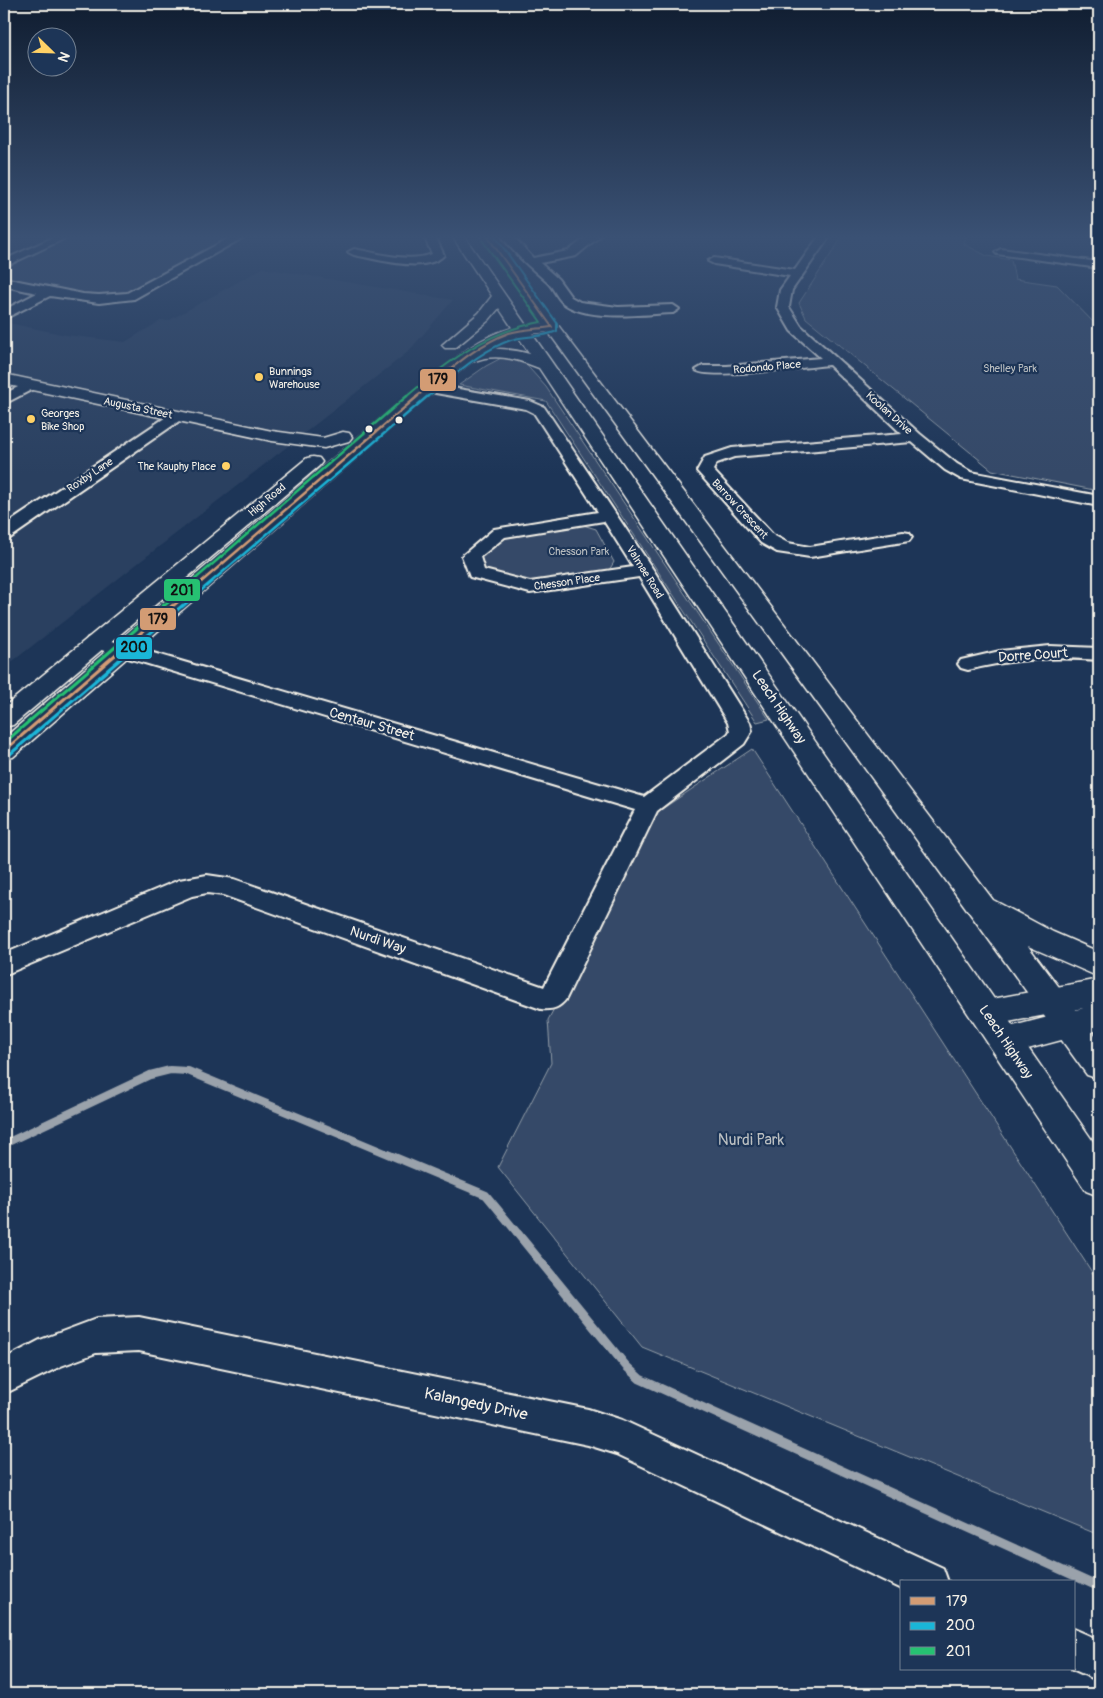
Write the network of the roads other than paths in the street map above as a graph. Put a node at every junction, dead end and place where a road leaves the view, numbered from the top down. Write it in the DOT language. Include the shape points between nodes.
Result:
graph roads {
  1 [pos="485,315"];
  2 [pos="511,315"];
  3 [pos="544,315"];
  4 [pos="787,315"];
  5 [pos="550,323"];
  6 [pos="519,327"];
  7 [pos="457,352"];
  8 [pos="832,361"];
  9 [pos="544,364"];
  10 [pos="702,370"];
  11 [pos="4,379"];
  12 [pos="30,385"];
  13 [pos="429,388"];
  14 [pos="4,400"];
  15 [pos="177,416"];
  16 [pos="373,435"];
  17 [pos="272,436"];
  18 [pos="916,437"];
  19 [pos="335,443"];
  20 [pos="308,456"];
  21 [pos="1099,501"];
  22 [pos="609,515"];
  23 [pos="4,534"];
  24 [pos="903,537"];
  25 [pos="645,572"];
  26 [pos="95,642"];
  27 [pos="121,650"];
  28 [pos="1099,654"];
  29 [pos="968,664"];
  30 [pos="4,719"];
  31 [pos="4,751"];
  32 [pos="648,806"];
  33 [pos="980,905"];
  34 [pos="4,965"];
  35 [pos="1099,965"];
  36 [pos="1099,992"];
  37 [pos="1060,1012"];
  38 [pos="987,1013"];
  39 [pos="1099,1017"];
  40 [pos="1005,1041"];
  41 [pos="1099,1065"];
  42 [pos="1099,1179"];
  43 [pos="4,1377"];
  44 [pos="925,1580"];
  45 [pos="1076,1650"];
  46 [pos="1099,1661"];
  1 -- 7 [label="main road"];
  2 -- 6 [label="main road, Leach Highway"];
  3 -- 5 [label="main road"];
  4 -- 8 [label="street, Koolan Drive"];
  5 -- 6 [label="main road, High Road"];
  5 -- 33 [label="main road"];
  6 -- 7 [label="main road, High Road" via="485,329"];
  6 -- 9 [label="main road, Leach Highway"];
  7 -- 9 [label="main road" via="506,352"];
  7 -- 13 [label="main road, High Road"];
  7 -- 19 [label="main road, High Road"];
  8 -- 10 [label="street, Rodondo Place"];
  8 -- 18 [label="street, Koolan Drive"];
  9 -- 38 [label="main road, Leach Highway"];
  11 -- 12 [label="main road, Augusta Street"];
  12 -- 14 [label="street"];
  12 -- 15 [label="main road, Augusta Street"];
  13 -- 16 [label="main road, High Road"];
  13 -- 22 [label="street, Valmae Road" via="536,407"];
  15 -- 17 [label="main road, Augusta Street"];
  15 -- 23 [label="street, Roxby Lane"];
  16 -- 19 [label="main road, Augusta Street"];
  16 -- 27 [label="main road, High Road"];
  17 -- 19 [label="main road, Augusta Street"];
  17 -- 20 [label="main road, Augusta Street"];
  18 -- 21 [label="street, Koolan Drive" via="950,467 967,476"];
  18 -- 24 [label="street, Barrow Crescent" via="732,453 711,460 705,471 766,540 783,548 810,552"];
  19 -- 20 [label="main road, High Road"];
  20 -- 26 [label="main road, High Road"];
  22 -- 25 [label="street, Valmae Road"];
  22 -- 25 [label="street, Chesson Place" via="500,533 471,556 476,573 530,588"];
  25 -- 32 [label="street, Valmae Road" via="740,723 741,731 736,739"];
  26 -- 27 [label="street, Centaur Street"];
  26 -- 30 [label="main road, High Road"];
  27 -- 31 [label="main road, High Road"];
  27 -- 32 [label="street, Centaur Street"];
  28 -- 29 [label="street, Dorre Court" via="1057,651 993,657"];
  32 -- 34 [label="street, Nurdi Way" via="557,991 550,998 541,998 226,886 207,884 188,887"];
  33 -- 35 [label="main road" via="1043,940"];
  33 -- 37 [label="main road"];
  36 -- 37 [label="main road"];
  37 -- 38 [label="main road"];
  37 -- 39 [label="main road"];
  37 -- 40 [label="main road"];
  37 -- 41 [label="main road"];
  38 -- 40 [label="main road, Leach Highway"];
  40 -- 42 [label="main road, Leach Highway"];
  43 -- 44 [label="street, Kalangedy Drive" via="52,1352 96,1336 139,1334 588,1427 629,1442"];
  45 -- 46 [label="street"];
}
